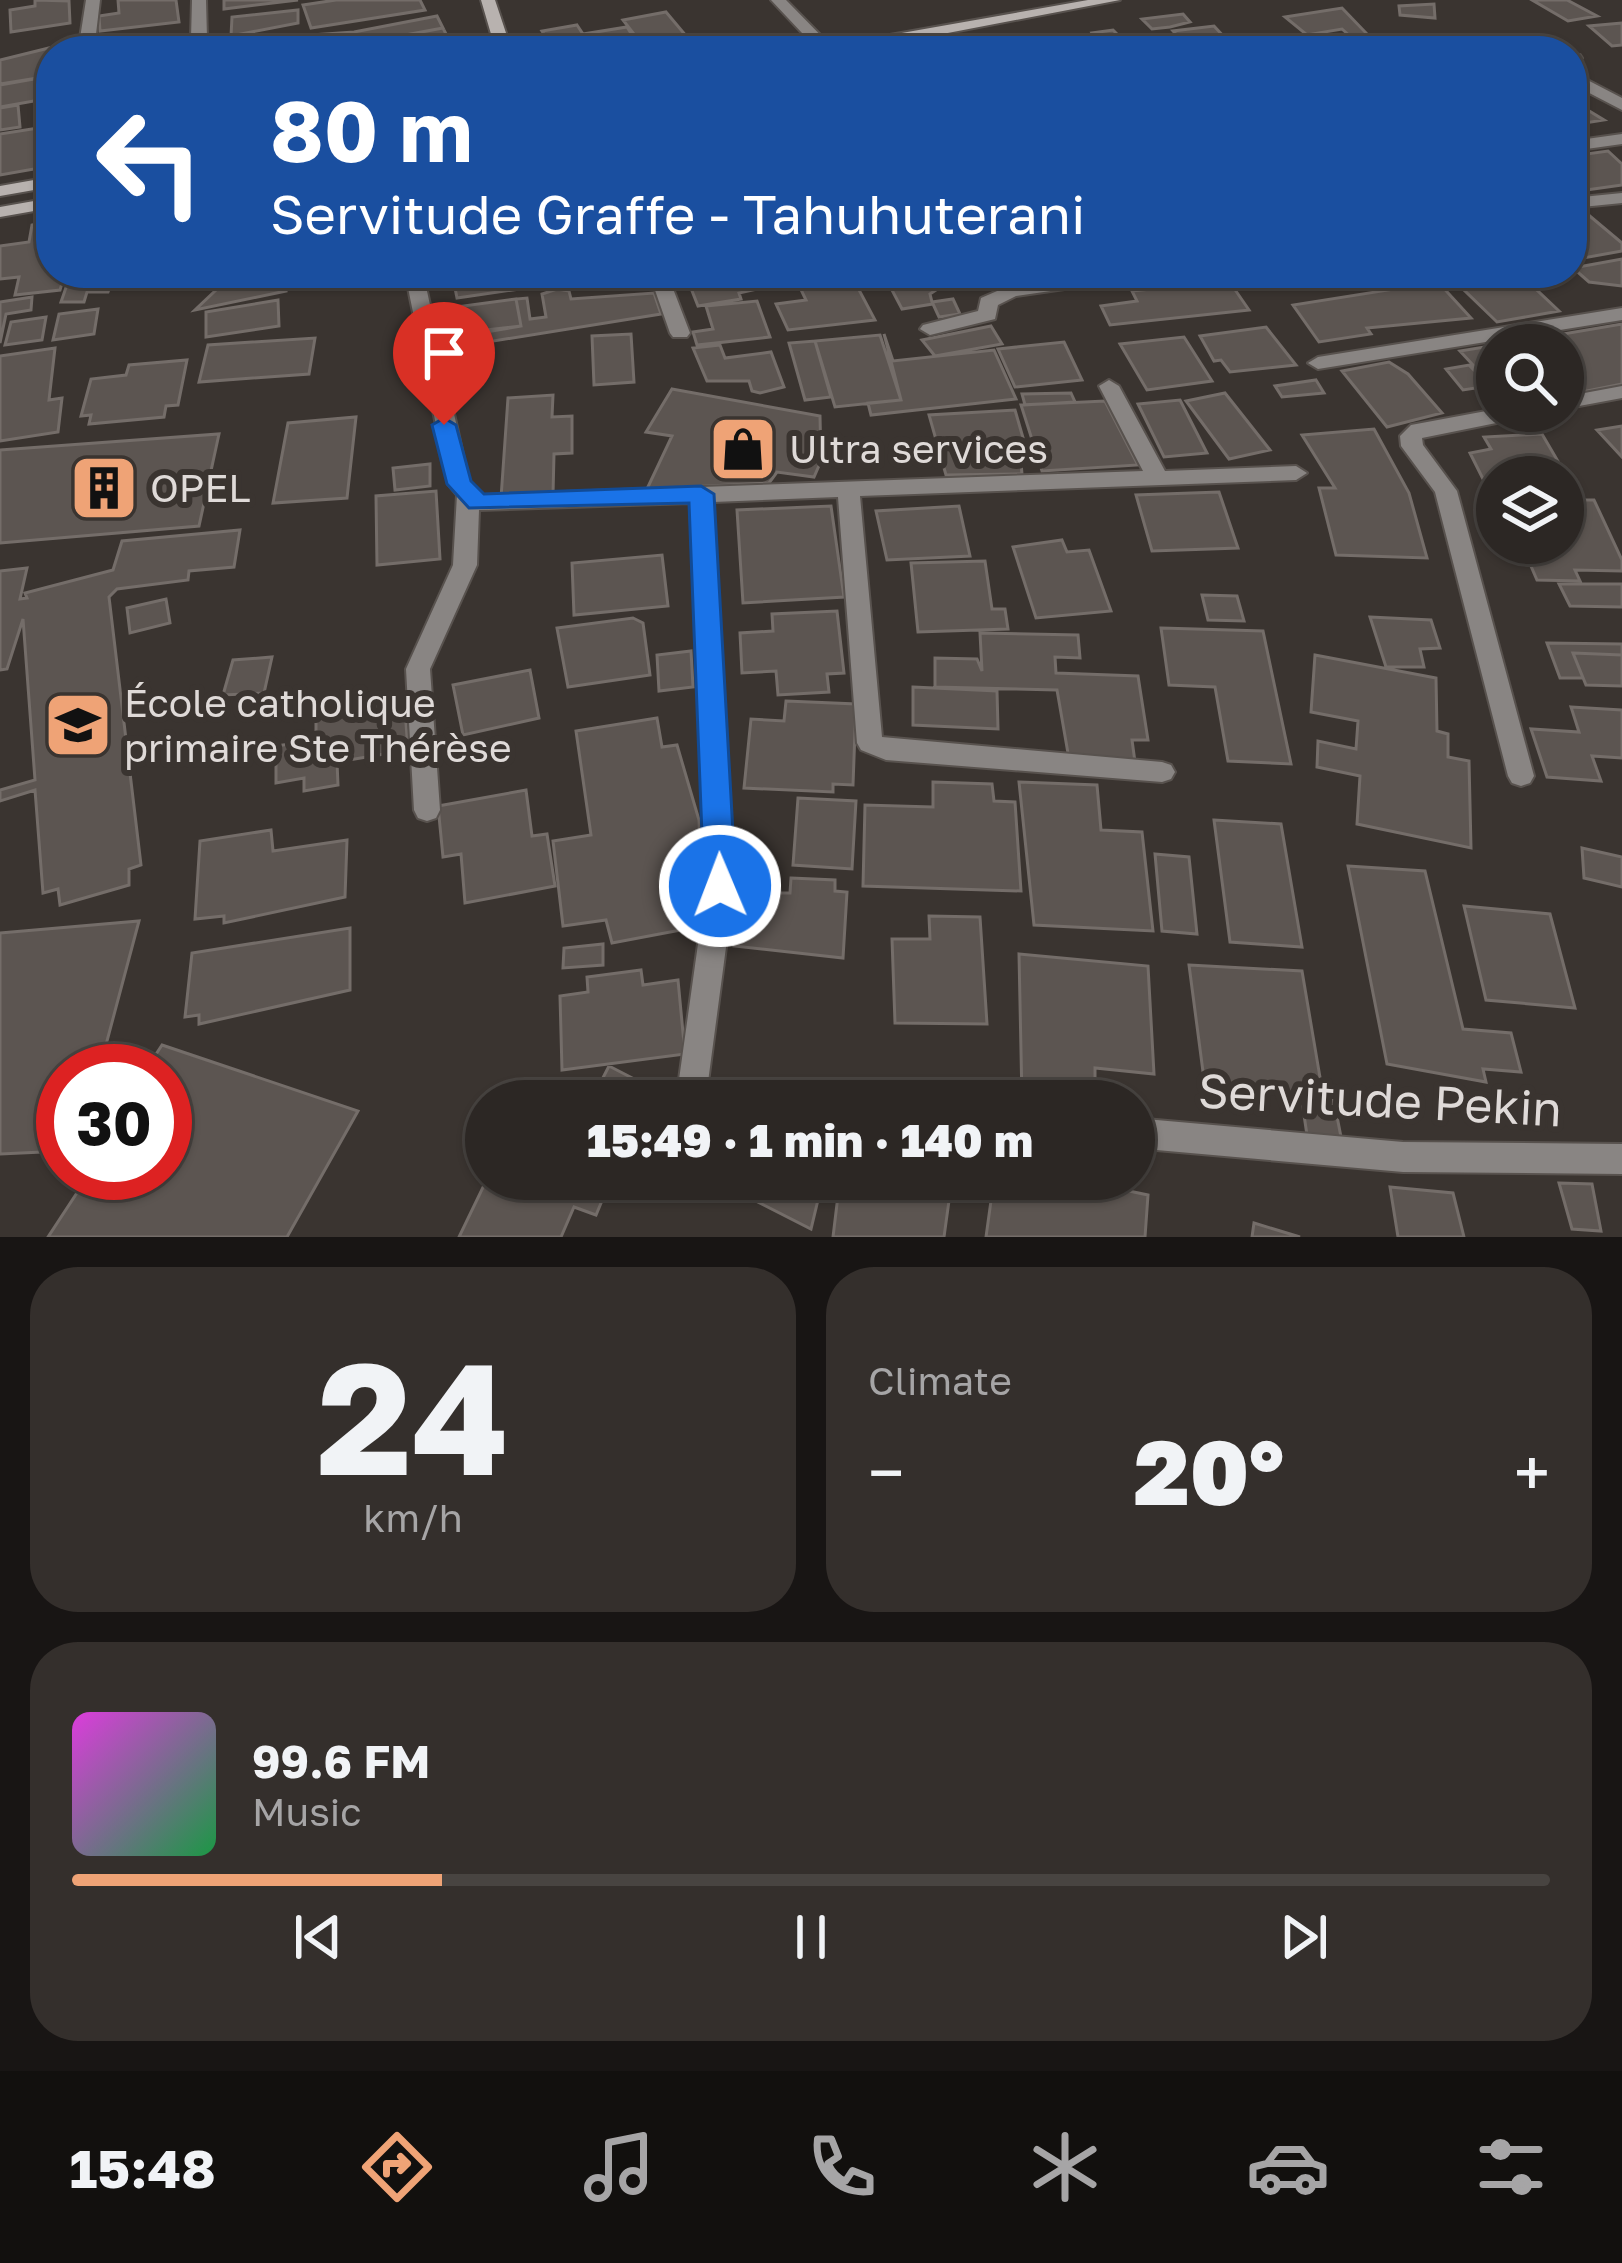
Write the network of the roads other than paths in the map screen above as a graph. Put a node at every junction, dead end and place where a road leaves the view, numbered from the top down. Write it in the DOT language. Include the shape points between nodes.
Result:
graph roads {
  1 [pos="93,0"];
  2 [pos="200,0"];
  3 [pos="488,0"];
  4 [pos="778,0"];
  5 [pos="1113,0"];
  6 [pos="88,36"];
  7 [pos="199,36"];
  8 [pos="499,36"];
  9 [pos="813,36"];
  10 [pos="912,36"];
  11 [pos="1587,76"];
  12 [pos="1622,105"];
  13 [pos="1622,139"];
  14 [pos="1587,144"];
  15 [pos="36,185"];
  16 [pos="0,191"];
  17 [pos="1622,198"];
  18 [pos="1587,202"];
  19 [pos="36,206"];
  20 [pos="0,212"];
  21 [pos="417,288"];
  22 [pos="664,288"];
  23 [pos="1032,288"];
  24 [pos="1622,314"];
  25 [pos="930,329"];
  26 [pos="680,333"];
  27 [pos="1318,363"];
  28 [pos="1108,386"];
  29 [pos="1622,392"];
  30 [pos="1584,399"];
  31 [pos="1476,419"];
  32 [pos="1296,472"];
  33 [pos="1156,475"];
  34 [pos="848,489"];
  35 [pos="701,494"];
  36 [pos="468,496"];
  37 [pos="1162,772"];
  38 [pos="1521,776"];
  39 [pos="427,810"];
  40 [pos="692,1080"];
  41 [pos="1155,1135"];
  42 [pos="1622,1159"];
  1 -- 6 [label="street"];
  2 -- 7 [label="street"];
  3 -- 8 [label="main road"];
  4 -- 9 [label="street"];
  5 -- 10 [label="main road"];
  11 -- 12 [label="street"];
  13 -- 14 [label="street"];
  15 -- 16 [label="main road"];
  17 -- 18 [label="street"];
  19 -- 20 [label="main road"];
  21 -- 36 [label="street" via="444,425"];
  22 -- 26 [label="street"];
  23 -- 25 [label="street" via="988,302 988,316"];
  24 -- 27 [label="street"];
  28 -- 33 [label="street"];
  29 -- 30 [label="street"];
  31 -- 38 [label="street" via="1418,430 1412,446 1446,491"];
  32 -- 33 [label="street"];
  33 -- 34 [label="street"];
  34 -- 35 [label="street"];
  34 -- 37 [label="street" via="870,743 886,751"];
  35 -- 36 [label="street" via="594,502"];
  35 -- 40 [label="street" via="720,886"];
  36 -- 39 [label="street" via="465,566 418,669"];
  41 -- 42 [label="street, Servitude Pekin" via="1402,1157"];
}
